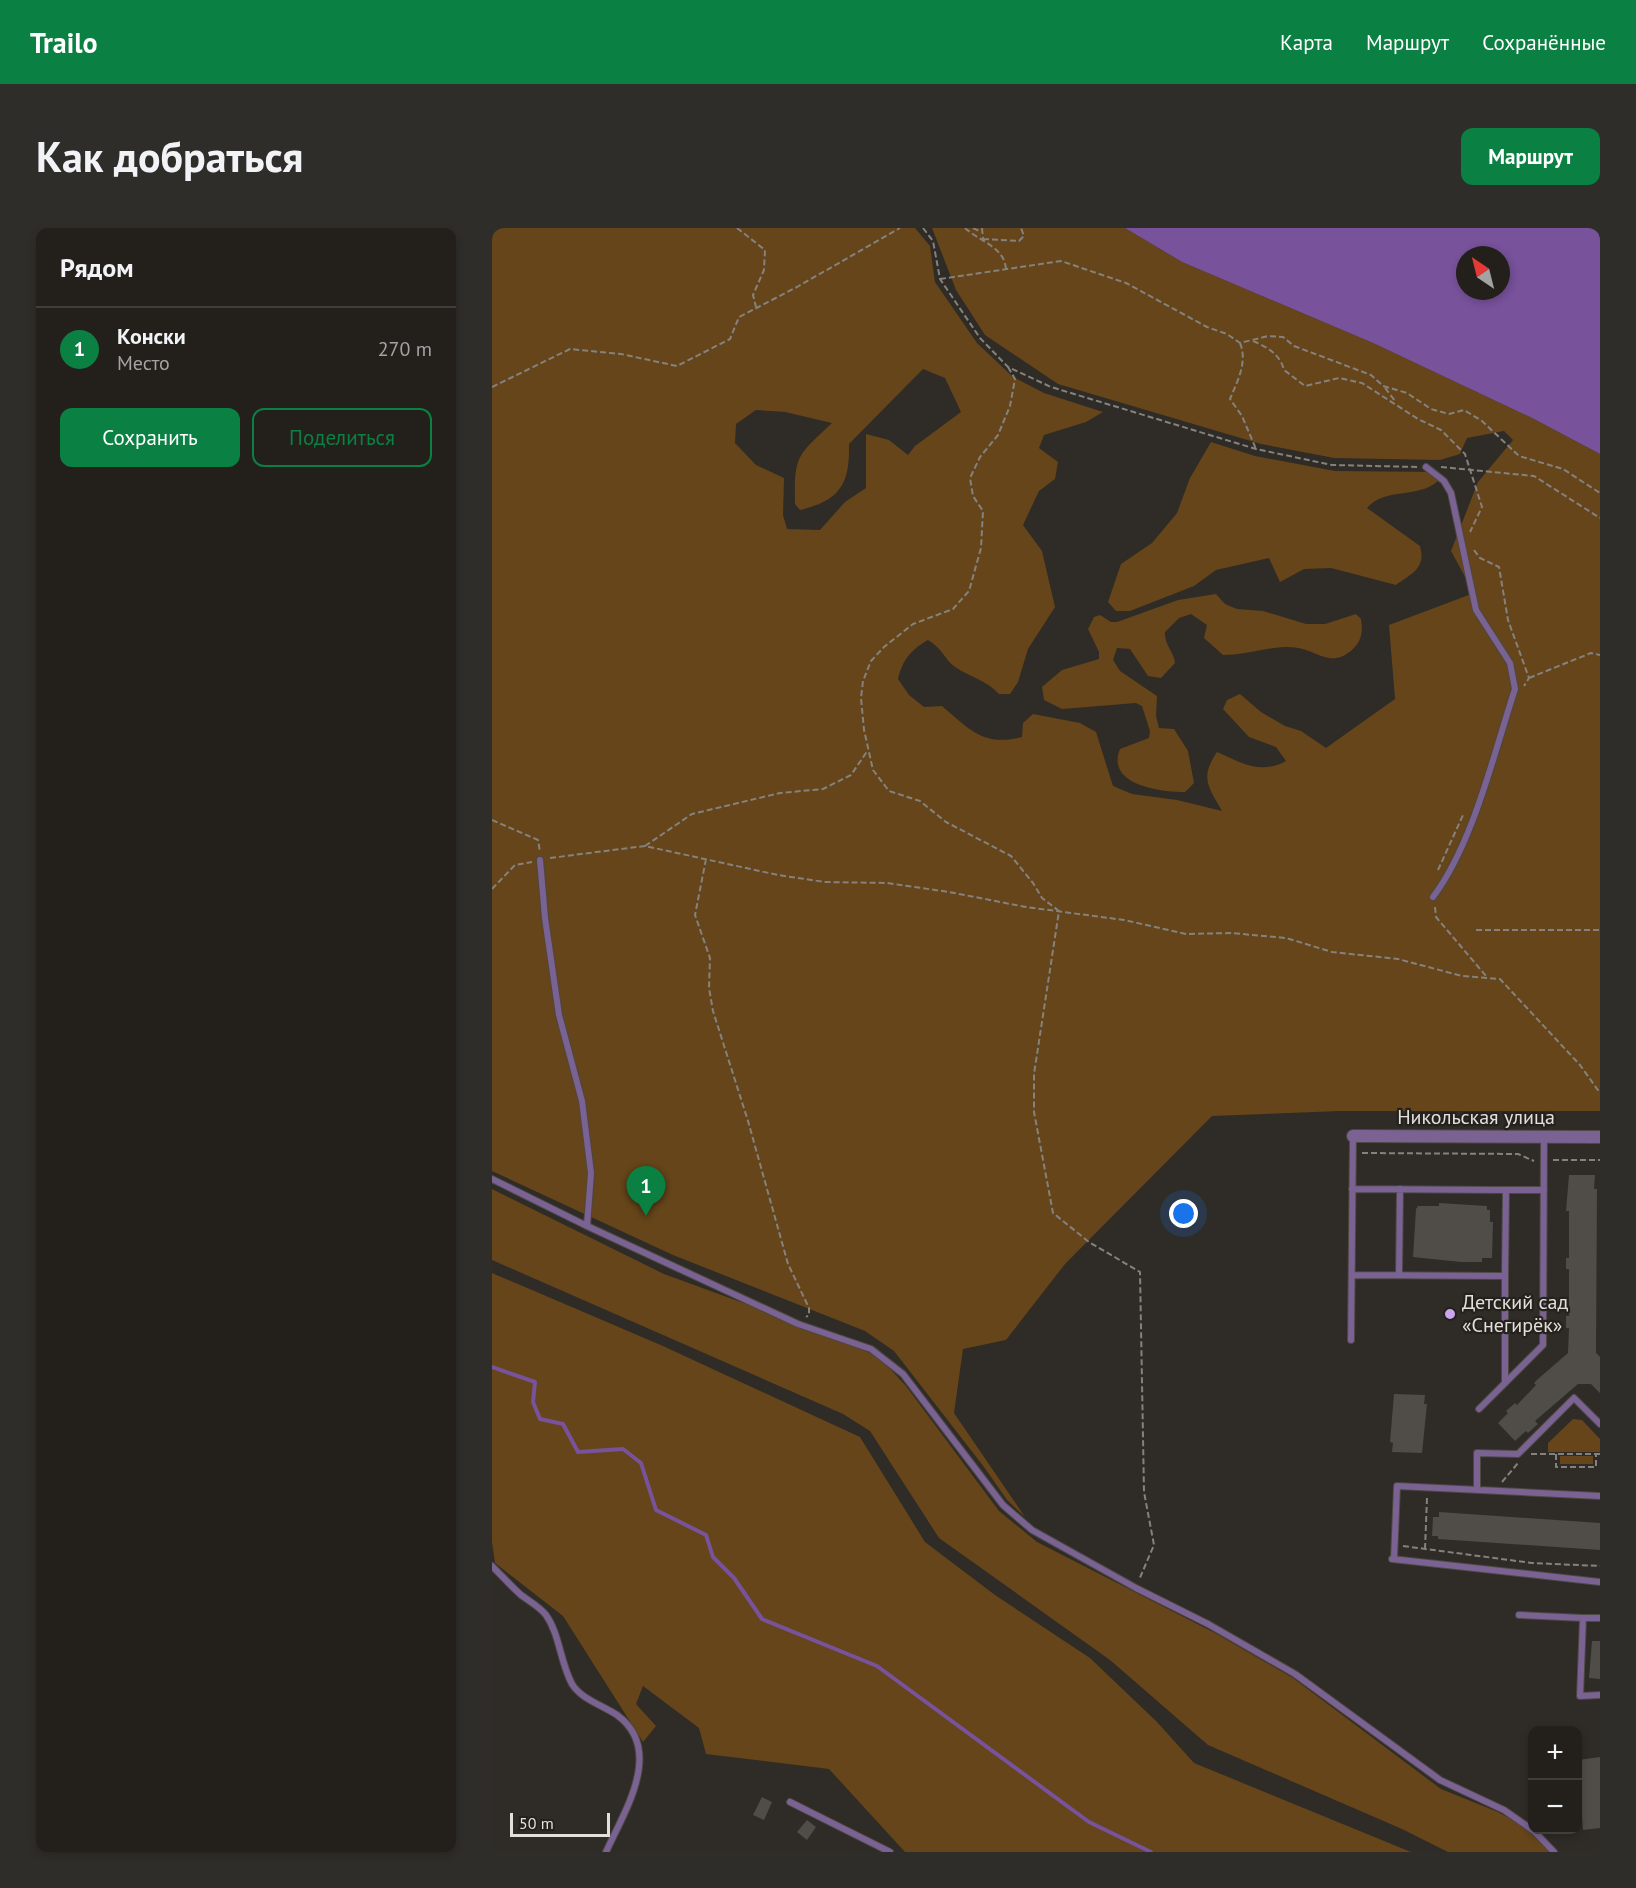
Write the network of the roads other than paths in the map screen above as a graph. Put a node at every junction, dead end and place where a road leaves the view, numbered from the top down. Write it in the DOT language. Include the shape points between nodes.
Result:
graph roads {
  1 [pos="1426,467"];
  2 [pos="540,860"];
  3 [pos="1433,897"];
  4 [pos="1353,1136"];
  5 [pos="1544,1136"];
  6 [pos="1600,1137"];
  7 [pos="492,1179"];
  8 [pos="1352,1189"];
  9 [pos="1400,1189"];
  10 [pos="1506,1190"];
  11 [pos="1544,1190"];
  12 [pos="587,1227"];
  13 [pos="1352,1275"];
  14 [pos="1400,1275"];
  15 [pos="1506,1276"];
  16 [pos="1352,1340"];
  17 [pos="1505,1383"];
  18 [pos="1479,1409"];
  19 [pos="1600,1424"];
  20 [pos="1477,1490"];
  21 [pos="1600,1496"];
  22 [pos="492,1566"];
  23 [pos="1600,1582"];
  24 [pos="1519,1615"];
  25 [pos="1583,1618"];
  26 [pos="1600,1618"];
  27 [pos="1600,1695"];
  28 [pos="790,1802"];
  29 [pos="606,1852"];
  30 [pos="890,1852"];
  31 [pos="1554,1852"];
  1 -- 3 [label="lane" via="1444,481 1451,493 1476,610 1510,663 1515,689 1466,836 1450,874"];
  2 -- 12 [label="lane" via="559,1015 582,1101 591,1173"];
  4 -- 5 [label="street, Никольская улица"];
  4 -- 8 [label="lane"];
  5 -- 6 [label="street, Никольская улица"];
  5 -- 11 [label="lane"];
  7 -- 12 [label="lane"];
  8 -- 9 [label="lane"];
  8 -- 13 [label="lane"];
  9 -- 10 [label="lane"];
  9 -- 14 [label="lane"];
  10 -- 11 [label="lane"];
  10 -- 15 [label="lane"];
  11 -- 17 [label="lane" via="1543,1345"];
  12 -- 31 [label="lane" via="798,1324 871,1349 903,1374 1004,1505 1032,1530 1295,1674 1440,1780 1504,1810 1526,1825"];
  13 -- 14 [label="lane"];
  13 -- 16 [label="lane"];
  14 -- 15 [label="lane"];
  15 -- 17 [label="lane"];
  17 -- 18 [label="lane"];
  19 -- 20 [label="lane" via="1574,1398 1518,1454 1477,1454"];
  20 -- 21 [label="lane"];
  20 -- 23 [label="lane" via="1397,1486 1392,1559"];
  22 -- 29 [label="lane" via="519,1594 545,1613 553,1626 562,1662 578,1692 618,1716 638,1745 638,1780"];
  24 -- 25 [label="lane"];
  25 -- 26 [label="lane"];
  25 -- 27 [label="lane" via="1580,1696"];
  28 -- 30 [label="lane"];
}
